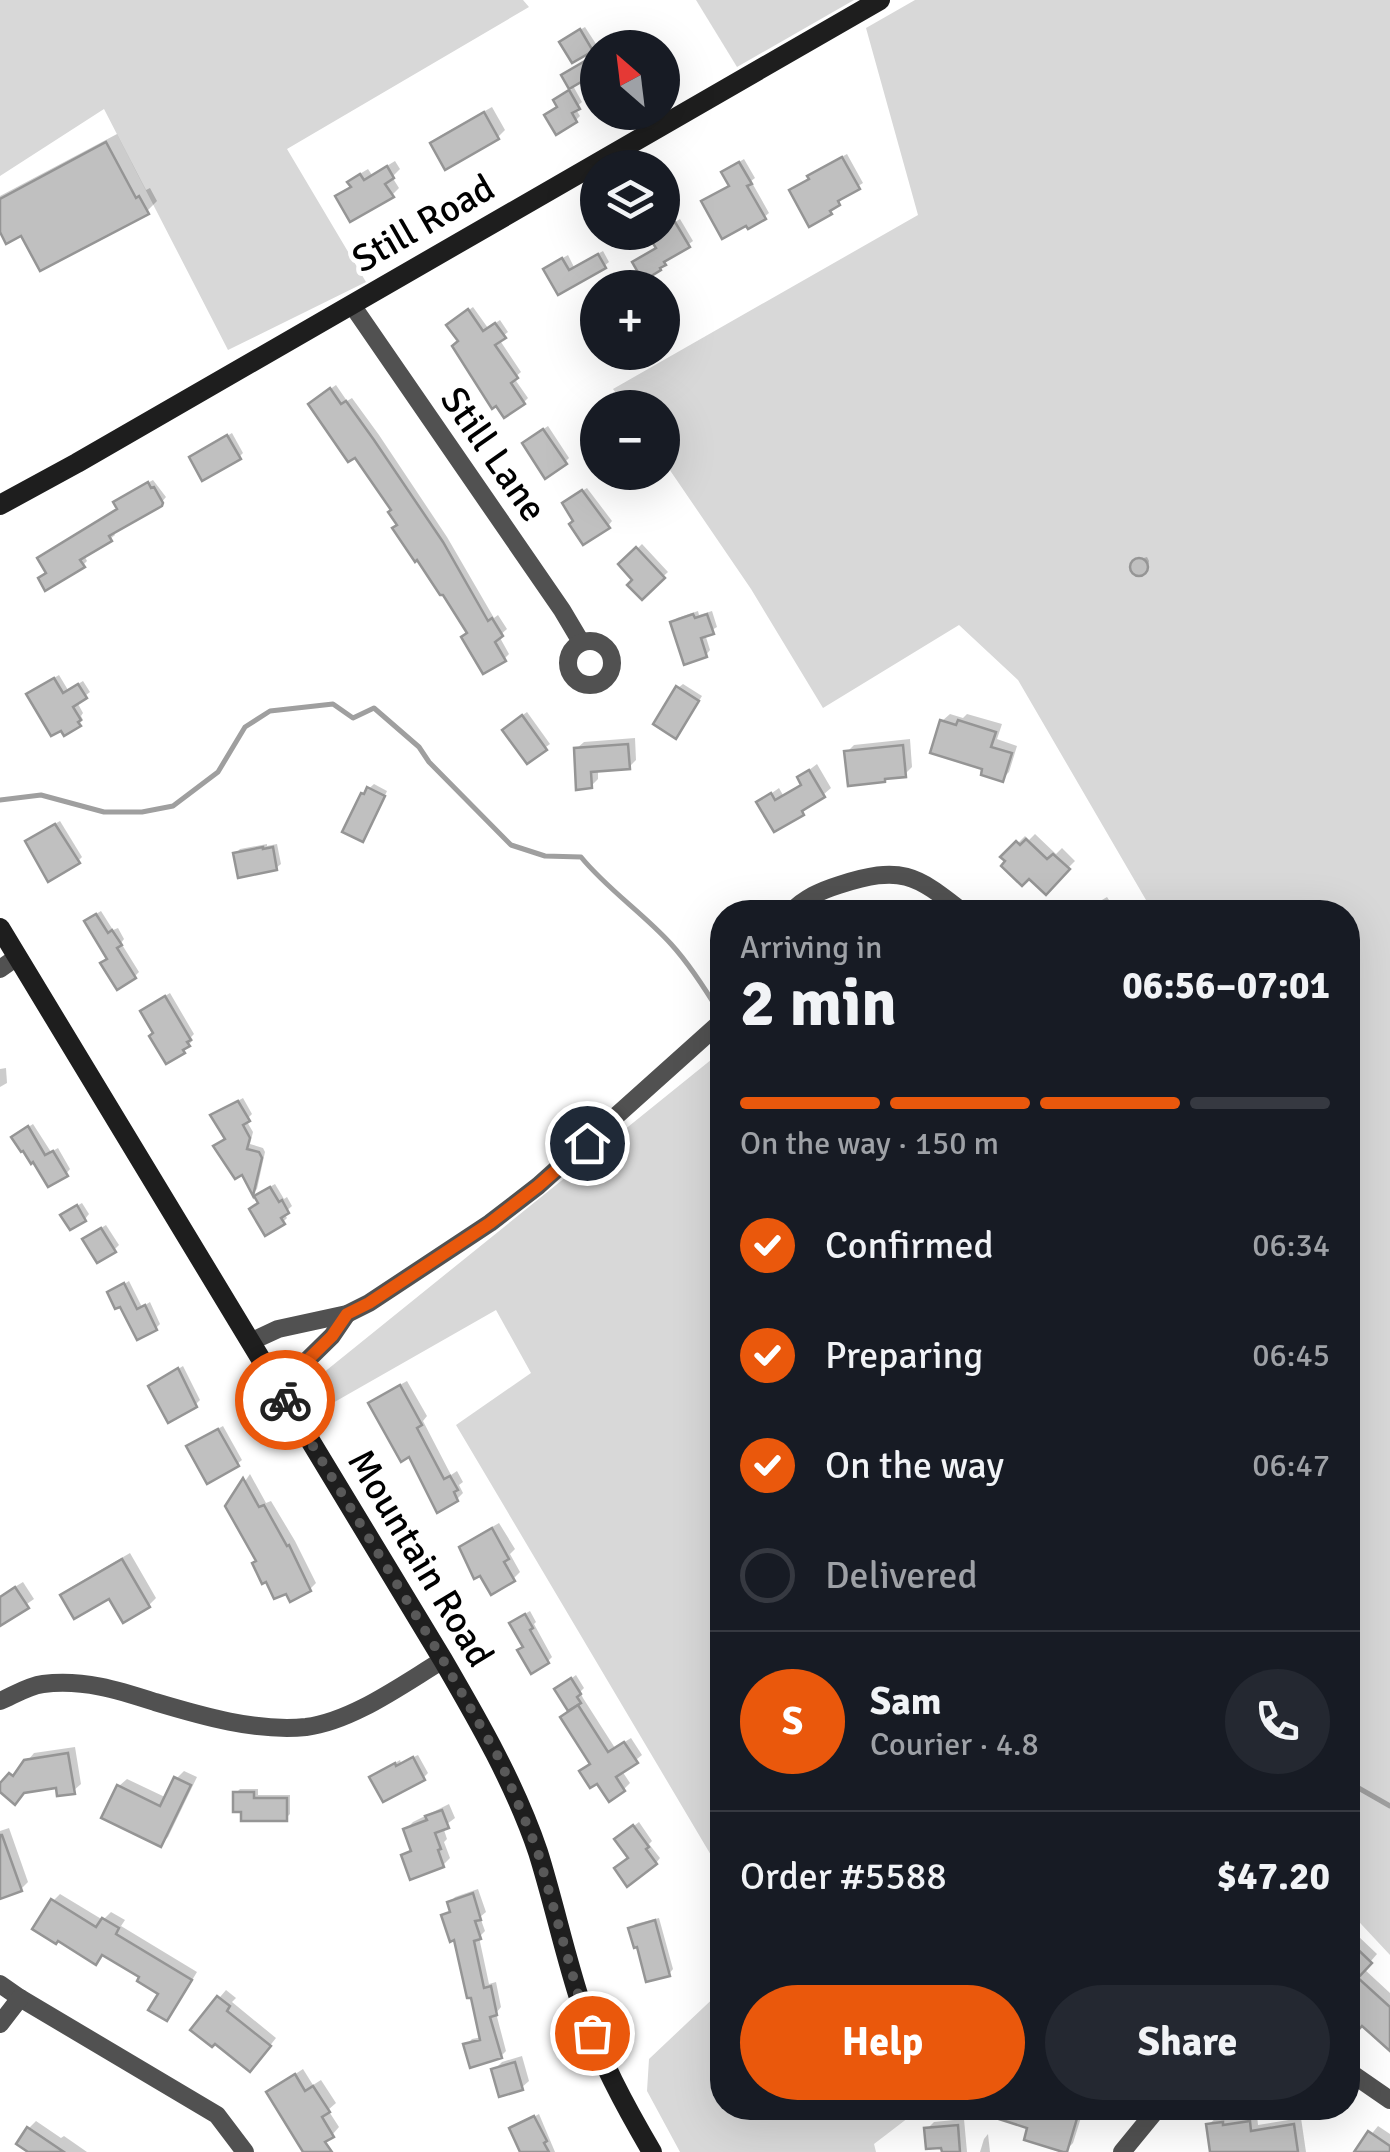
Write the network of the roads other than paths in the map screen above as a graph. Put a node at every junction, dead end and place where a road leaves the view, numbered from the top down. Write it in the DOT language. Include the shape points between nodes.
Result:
graph roads {
  1 [pos="880,0"];
  2 [pos="352,305"];
  3 [pos="0,505"];
  4 [pos="580,642"];
  5 [pos="804,900"];
  6 [pos="948,900"];
  7 [pos="0,928"];
  8 [pos="9,963"];
  9 [pos="710,1032"];
  10 [pos="347,1314"];
  11 [pos="250,1342"];
  12 [pos="278,1389"];
  13 [pos="443,1660"];
  14 [pos="0,1700"];
  15 [pos="0,1984"];
  16 [pos="20,1998"];
  17 [pos="0,2024"];
  18 [pos="1360,2079"];
  19 [pos="1390,2100"];
  20 [pos="1148,2120"];
  21 [pos="245,2152"];
  22 [pos="652,2152"];
  23 [pos="1122,2152"];
  1 -- 2 [label="main road, Still Road"];
  2 -- 3 [label="main road, Still Road"];
  2 -- 4 [label="street, Still Lane"];
  5 -- 6 [label="street" via="866,876 896,873"];
  7 -- 8 [label="main road, Mountain Road"];
  8 -- 11 [label="main road, Mountain Road"];
  9 -- 10 [label="street" via="538,1186"];
  10 -- 11 [label="street"];
  10 -- 12 [label="street"];
  11 -- 12 [label="main road, Mountain Road"];
  12 -- 13 [label="main road, Mountain Road"];
  13 -- 14 [label="street" via="353,1712 308,1726 266,1727 98,1684 38,1685"];
  13 -- 22 [label="main road, Mountain Road" via="500,1760 537,1849 582,2008"];
  15 -- 16 [label="street"];
  16 -- 17 [label="street"];
  16 -- 21 [label="street" via="217,2116"];
  18 -- 19 [label="street"];
  20 -- 23 [label="street"];
}
